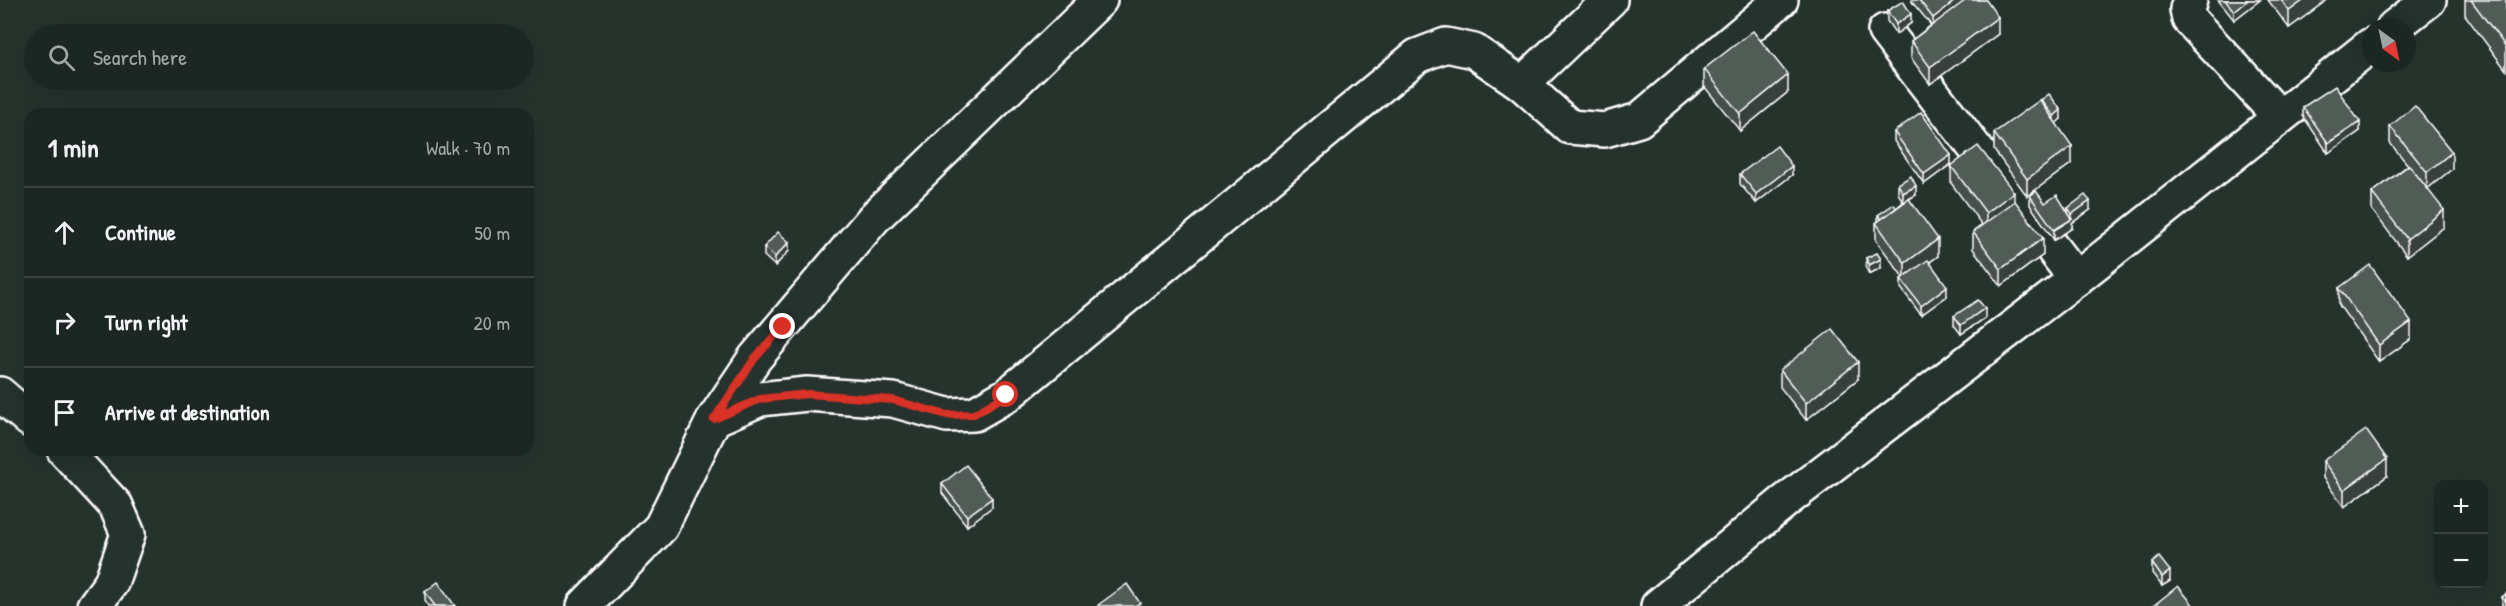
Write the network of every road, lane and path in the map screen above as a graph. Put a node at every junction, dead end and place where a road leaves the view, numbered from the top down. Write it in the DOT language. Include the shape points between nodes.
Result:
graph roads {
  1 [pos="1100,0"];
  2 [pos="1610,0"];
  3 [pos="1780,0"];
  4 [pos="2190,0"];
  5 [pos="2428,0"];
  6 [pos="2405,18"];
  7 [pos="1885,31"];
  8 [pos="2362,52"];
  9 [pos="1522,84"];
  10 [pos="2280,117"];
  11 [pos="2076,279"];
  12 [pos="0,394"];
  13 [pos="24,415"];
  14 [pos="714,419"];
  15 [pos="70,456"];
  16 [pos="93,606"];
  17 [pos="584,606"];
  18 [pos="1658,606"];
  1 -- 14 [label="street" via="874,218 755,358"];
  2 -- 9 [label="street"];
  3 -- 9 [label="street" via="1640,120 1605,130 1570,127"];
  4 -- 10 [label="street" via="2189,19"];
  5 -- 6 [label="street"];
  7 -- 11 [label="street"];
  8 -- 10 [label="street"];
  9 -- 14 [label="street" via="1474,51 1446,45 1417,56 1006,395 974,414 947,415 893,400 807,394 760,399"];
  10 -- 11 [label="street"];
  11 -- 18 [label="street" via="1784,502"];
  12 -- 13 [label="street"];
  14 -- 17 [label="street" via="661,527"];
  15 -- 16 [label="street" via="116,506 128,534 111,584"];
}
